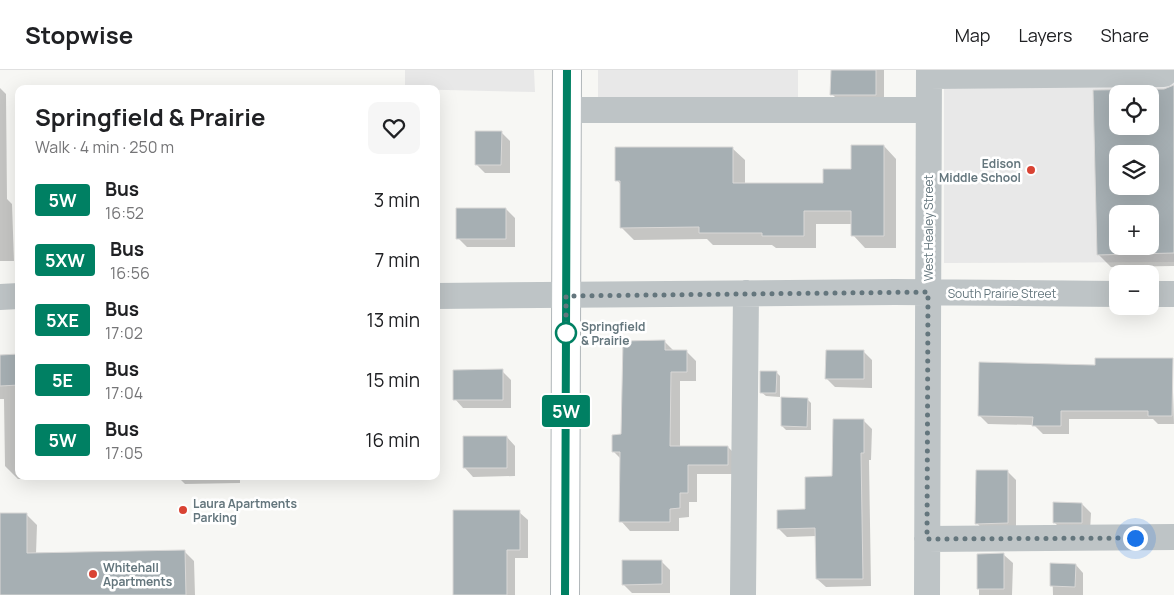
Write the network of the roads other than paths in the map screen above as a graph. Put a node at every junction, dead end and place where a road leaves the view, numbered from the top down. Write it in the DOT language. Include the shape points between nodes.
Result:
graph roads {
  1 [pos="567,70"];
  2 [pos="929,73"];
  3 [pos="1164,74"];
  4 [pos="567,110"];
  5 [pos="928,110"];
  6 [pos="928,292"];
  7 [pos="746,293"];
  8 [pos="1109,294"];
  9 [pos="1159,294"];
  10 [pos="1174,294"];
  11 [pos="15,296"];
  12 [pos="440,296"];
  13 [pos="566,296"];
  14 [pos="0,297"];
  15 [pos="1174,537"];
  16 [pos="927,539"];
  17 [pos="565,595"];
  18 [pos="743,595"];
  19 [pos="927,595"];
  1 -- 4 [label="main road"];
  2 -- 3 [label="street"];
  2 -- 5 [label="street, West Healey Street"];
  4 -- 5 [label="street"];
  4 -- 13 [label="main road"];
  5 -- 6 [label="street, West Healey Street"];
  6 -- 7 [label="street, South Prairie Street"];
  6 -- 8 [label="street, South Prairie Street"];
  6 -- 16 [label="street, West Healey Street"];
  7 -- 13 [label="street, South Prairie Street"];
  7 -- 18 [label="street"];
  9 -- 10 [label="street"];
  11 -- 14 [label="street"];
  12 -- 13 [label="street, South Prairie Street"];
  13 -- 17 [label="main road"];
  15 -- 16 [label="street"];
  16 -- 19 [label="street, West Healey Street"];
}
